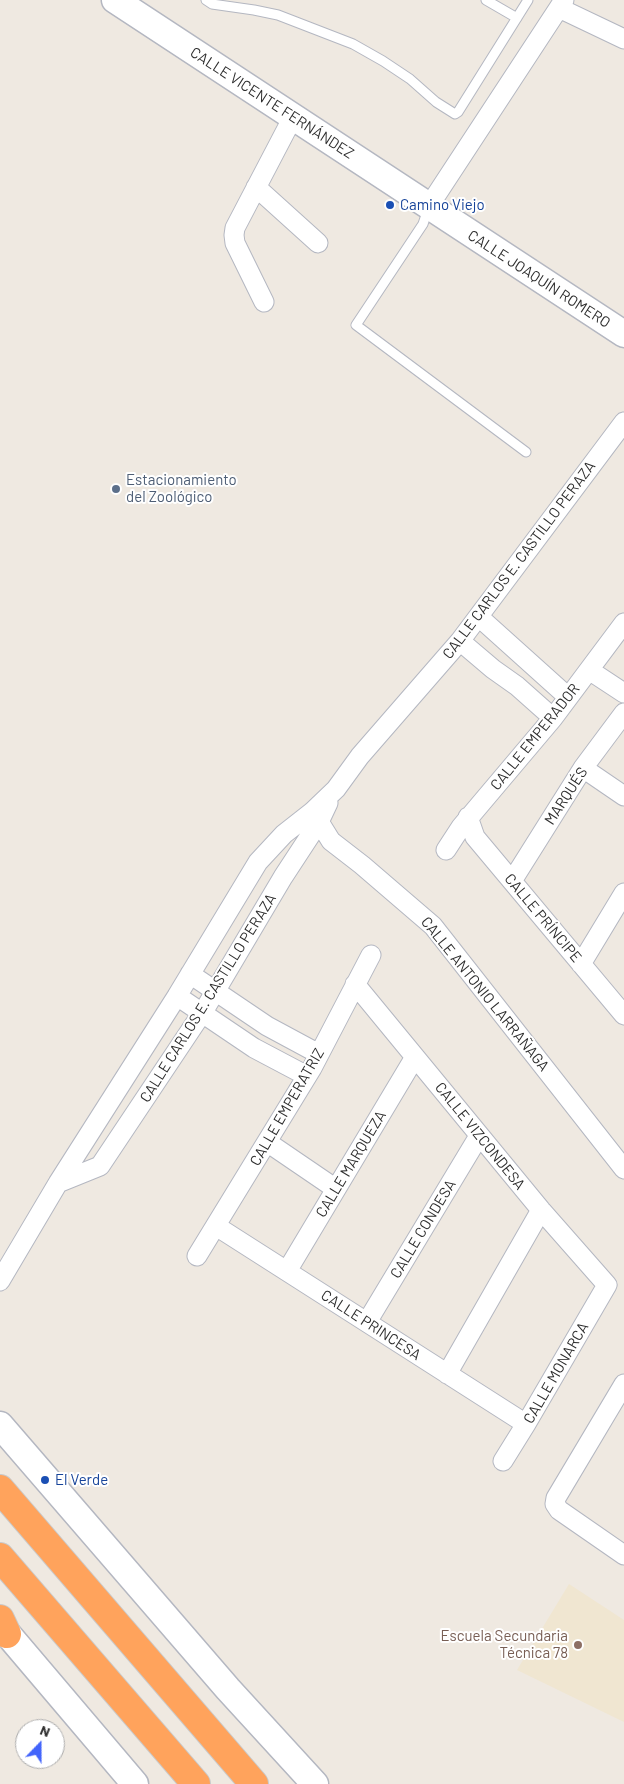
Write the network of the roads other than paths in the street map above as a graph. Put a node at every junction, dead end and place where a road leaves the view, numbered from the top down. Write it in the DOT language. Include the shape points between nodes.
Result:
graph roads {
  1 [pos="115,0"];
  2 [pos="206,0"];
  3 [pos="486,0"];
  4 [pos="528,0"];
  5 [pos="561,4"];
  6 [pos="517,18"];
  7 [pos="624,39"];
  8 [pos="293,116"];
  9 [pos="256,187"];
  10 [pos="429,206"];
  11 [pos="318,243"];
  12 [pos="264,302"];
  13 [pos="624,334"];
  14 [pos="624,422"];
  15 [pos="526,452"];
  16 [pos="479,617"];
  17 [pos="624,624"];
  18 [pos="460,640"];
  19 [pos="512,647"];
  20 [pos="493,668"];
  21 [pos="589,670"];
  22 [pos="624,693"];
  23 [pos="568,697"];
  24 [pos="624,713"];
  25 [pos="553,718"];
  26 [pos="583,768"];
  27 [pos="624,796"];
  28 [pos="316,817"];
  29 [pos="468,817"];
  30 [pos="446,850"];
  31 [pos="512,881"];
  32 [pos="624,893"];
  33 [pos="371,955"];
  34 [pos="581,964"];
  35 [pos="190,974"];
  36 [pos="356,984"];
  37 [pos="215,992"];
  38 [pos="177,996"];
  39 [pos="202,1014"];
  40 [pos="624,1015"];
  41 [pos="267,1026"];
  42 [pos="254,1048"];
  43 [pos="319,1054"];
  44 [pos="415,1056"];
  45 [pos="307,1076"];
  46 [pos="479,1136"];
  47 [pos="267,1142"];
  48 [pos="624,1169"];
  49 [pos="58,1183"];
  50 [pos="336,1188"];
  51 [pos="541,1210"];
  52 [pos="216,1226"];
  53 [pos="197,1256"];
  54 [pos="287,1271"];
  55 [pos="0,1281"];
  56 [pos="607,1285"];
  57 [pos="367,1322"];
  58 [pos="447,1374"];
  59 [pos="624,1384"];
  60 [pos="526,1424"];
  61 [pos="0,1426"];
  62 [pos="503,1460"];
  63 [pos="0,1489"];
  64 [pos="624,1555"];
  65 [pos="0,1557"];
  66 [pos="64,1617"];
  67 [pos="2,1630"];
  68 [pos="135,1784"];
  69 [pos="196,1784"];
  70 [pos="206,1784"];
  71 [pos="254,1784"];
  72 [pos="316,1784"];
  1 -- 8 [label="street, CALLE VICENTE FERNÁNDEZ"];
  2 -- 6 [label="lane" via="293,21 353,44 383,60 455,114"];
  3 -- 6 [label="lane"];
  4 -- 6 [label="lane"];
  5 -- 7 [label="street"];
  5 -- 10 [label="street"];
  8 -- 9 [label="street"];
  8 -- 10 [label="street, CALLE VICENTE FERNÁNDEZ"];
  9 -- 11 [label="street"];
  9 -- 12 [label="street" via="234,235"];
  10 -- 13 [label="street, CALLE JOAQUÍN ROMERO"];
  10 -- 15 [label="lane" via="422,224 356,325"];
  14 -- 16 [label="street, CALLE CARLOS E. CASTILLO PERAZA"];
  16 -- 18 [label="street, CALLE CARLOS E. CASTILLO PERAZA"];
  16 -- 19 [label="street"];
  17 -- 21 [label="street, CALLE EMPERADOR"];
  18 -- 20 [label="street"];
  18 -- 28 [label="street, CALLE CARLOS E. CASTILLO PERAZA" via="360,756"];
  19 -- 20 [label="street"];
  19 -- 23 [label="street"];
  20 -- 25 [label="street"];
  21 -- 22 [label="street"];
  21 -- 23 [label="street, CALLE EMPERADOR"];
  23 -- 25 [label="street, CALLE EMPERADOR"];
  24 -- 26 [label="street, MARQUÉS"];
  25 -- 29 [label="street, CALLE EMPERADOR"];
  26 -- 27 [label="street"];
  26 -- 31 [label="street, MARQUÉS"];
  28 -- 35 [label="street, CALLE CARLOS E. CASTILLO PERAZA" via="284,834 258,862"];
  28 -- 37 [label="street, CALLE CARLOS E. CASTILLO PERAZA"];
  28 -- 48 [label="street, CALLE ANTONIO LARRAÑAGA" via="331,841 433,926"];
  29 -- 30 [label="street, CALLE EMPERADOR"];
  29 -- 31 [label="street, CALLE PRÍNCIPE" via="475,837"];
  31 -- 34 [label="street, CALLE PRÍNCIPE"];
  32 -- 34 [label="street"];
  33 -- 36 [label="street, CALLE EMPERATRIZ"];
  34 -- 40 [label="street, CALLE PRÍNCIPE"];
  35 -- 37 [label="street"];
  35 -- 38 [label="street, CALLE CARLOS E. CASTILLO PERAZA"];
  36 -- 43 [label="street, CALLE EMPERATRIZ"];
  36 -- 44 [label="street, CALLE VIZCONDESA"];
  37 -- 39 [label="street, CALLE CARLOS E. CASTILLO PERAZA"];
  37 -- 41 [label="street"];
  38 -- 39 [label="street"];
  38 -- 49 [label="street, CALLE CARLOS E. CASTILLO PERAZA"];
  39 -- 42 [label="street"];
  39 -- 49 [label="street, CALLE CARLOS E. CASTILLO PERAZA" via="100,1166"];
  41 -- 42 [label="street"];
  41 -- 43 [label="street"];
  42 -- 45 [label="street"];
  43 -- 45 [label="street, CALLE EMPERATRIZ"];
  44 -- 46 [label="street, CALLE VIZCONDESA"];
  44 -- 50 [label="street, CALLE MARQUEZA"];
  45 -- 47 [label="street, CALLE EMPERATRIZ"];
  46 -- 51 [label="street, CALLE VIZCONDESA"];
  46 -- 57 [label="street, CALLE CONDESA"];
  47 -- 50 [label="street"];
  47 -- 52 [label="street, CALLE EMPERATRIZ"];
  49 -- 55 [label="street, CALLE CARLOS E. CASTILLO PERAZA"];
  50 -- 54 [label="street, CALLE MARQUEZA"];
  51 -- 56 [label="street, CALLE VIZCONDESA"];
  51 -- 58 [label="street"];
  52 -- 53 [label="street, CALLE EMPERATRIZ"];
  52 -- 54 [label="street, CALLE PRINCESA"];
  54 -- 57 [label="street, CALLE PRINCESA"];
  56 -- 60 [label="street, CALLE MONARCA"];
  57 -- 58 [label="street, CALLE PRINCESA"];
  58 -- 60 [label="street, CALLE PRINCESA"];
  59 -- 64 [label="street" via="555,1504"];
  60 -- 62 [label="street, CALLE MONARCA"];
  61 -- 72 [label="street" via="228,1689"];
  63 -- 71 [label="highway"];
  65 -- 69 [label="highway"];
  66 -- 70 [label="lane"];
  67 -- 68 [label="street"];
}
